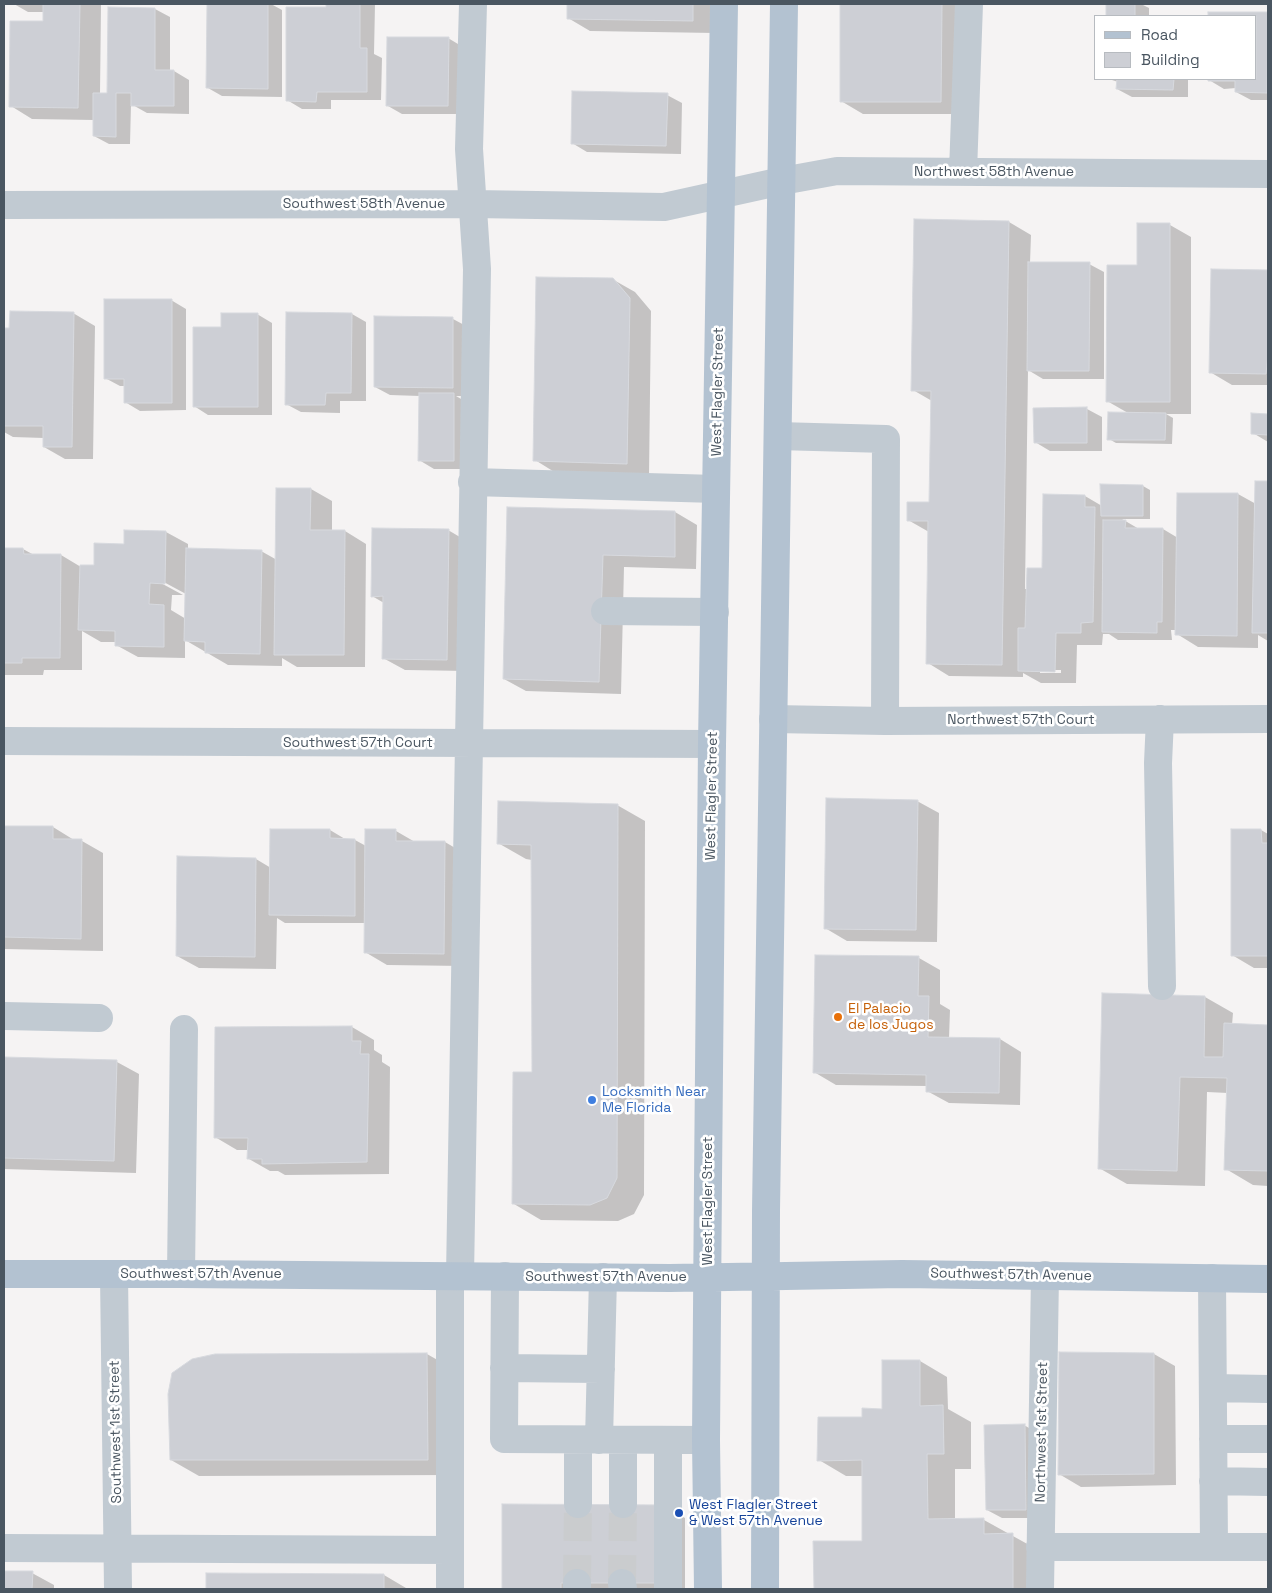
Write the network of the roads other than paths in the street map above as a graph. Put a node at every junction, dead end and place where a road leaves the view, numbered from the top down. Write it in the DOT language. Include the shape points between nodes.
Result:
graph roads {
  1 [pos="473,4"];
  2 [pos="724,4"];
  3 [pos="784,4"];
  4 [pos="968,4"];
  5 [pos="963,172"];
  6 [pos="1268,174"];
  7 [pos="782,181"];
  8 [pos="722,194"];
  9 [pos="473,204"];
  10 [pos="4,205"];
  11 [pos="778,436"];
  12 [pos="472,482"];
  13 [pos="716,490"];
  14 [pos="604,612"];
  15 [pos="715,612"];
  16 [pos="773,719"];
  17 [pos="1160,719"];
  18 [pos="1268,719"];
  19 [pos="885,721"];
  20 [pos="4,741"];
  21 [pos="470,743"];
  22 [pos="712,744"];
  23 [pos="1162,986"];
  24 [pos="4,1016"];
  25 [pos="99,1018"];
  26 [pos="184,1029"];
  27 [pos="4,1274"];
  28 [pos="114,1274"];
  29 [pos="181,1274"];
  30 [pos="1045,1275"];
  31 [pos="455,1276"];
  32 [pos="505,1276"];
  33 [pos="765,1276"];
  34 [pos="603,1277"];
  35 [pos="707,1277"];
  36 [pos="1212,1278"];
  37 [pos="1268,1279"];
  38 [pos="504,1368"];
  39 [pos="601,1369"];
  40 [pos="1213,1388"];
  41 [pos="1268,1389"];
  42 [pos="1213,1439"];
  43 [pos="600,1440"];
  44 [pos="668,1440"];
  45 [pos="706,1440"];
  46 [pos="1268,1440"];
  47 [pos="1213,1481"];
  48 [pos="1268,1482"];
  49 [pos="578,1504"];
  50 [pos="623,1504"];
  51 [pos="1040,1547"];
  52 [pos="1214,1547"];
  53 [pos="1268,1547"];
  54 [pos="4,1548"];
  55 [pos="118,1548"];
  56 [pos="450,1550"];
  57 [pos="118,1589"];
  58 [pos="450,1589"];
  59 [pos="668,1589"];
  60 [pos="708,1589"];
  61 [pos="765,1589"];
  62 [pos="1040,1589"];
  1 -- 9 [label="street" via="469,149"];
  2 -- 8 [label="main road, West Flagler Street"];
  3 -- 7 [label="main road"];
  4 -- 5 [label="street"];
  5 -- 6 [label="street, Northwest 58th Avenue"];
  5 -- 7 [label="street, Northwest 58th Avenue" via="837,171"];
  7 -- 8 [label="street, Northwest 58th Avenue"];
  7 -- 11 [label="main road"];
  8 -- 9 [label="street, Southwest 58th Avenue" via="664,207"];
  8 -- 13 [label="main road, West Flagler Street"];
  9 -- 10 [label="street, Southwest 58th Avenue"];
  9 -- 12 [label="street" via="477,270"];
  11 -- 16 [label="main road"];
  11 -- 19 [label="street" via="886,439"];
  12 -- 13 [label="street"];
  12 -- 21 [label="street"];
  13 -- 15 [label="main road, West Flagler Street"];
  14 -- 15 [label="street"];
  15 -- 22 [label="main road, West Flagler Street"];
  16 -- 19 [label="street, Northwest 57th Court"];
  16 -- 33 [label="main road"];
  17 -- 18 [label="street, Northwest 57th Court"];
  17 -- 19 [label="street, Northwest 57th Court"];
  17 -- 23 [label="street"];
  20 -- 21 [label="street, Southwest 57th Court"];
  21 -- 22 [label="street, Southwest 57th Court"];
  21 -- 31 [label="street"];
  22 -- 35 [label="main road, West Flagler Street"];
  24 -- 25 [label="street"];
  26 -- 29 [label="street"];
  27 -- 28 [label="main road, Southwest 57th Avenue"];
  28 -- 29 [label="main road, Southwest 57th Avenue"];
  28 -- 55 [label="street, Southwest 1st Street"];
  29 -- 31 [label="main road, Southwest 57th Avenue"];
  30 -- 33 [label="main road, Southwest 57th Avenue"];
  30 -- 36 [label="main road, Southwest 57th Avenue"];
  30 -- 51 [label="street, Northwest 1st Street"];
  31 -- 32 [label="main road, Southwest 57th Avenue"];
  31 -- 56 [label="street"];
  32 -- 34 [label="main road, Southwest 57th Avenue"];
  32 -- 38 [label="street"];
  33 -- 35 [label="main road, Southwest 57th Avenue"];
  33 -- 61 [label="main road"];
  34 -- 35 [label="main road, Southwest 57th Avenue"];
  34 -- 39 [label="street"];
  35 -- 45 [label="main road, West Flagler Street"];
  36 -- 37 [label="main road, Southwest 57th Avenue"];
  36 -- 40 [label="street"];
  38 -- 39 [label="street"];
  38 -- 43 [label="street" via="504,1439"];
  39 -- 43 [label="street"];
  40 -- 41 [label="street"];
  40 -- 42 [label="street"];
  42 -- 46 [label="street"];
  42 -- 47 [label="street"];
  43 -- 44 [label="street"];
  43 -- 49 [label="street"];
  43 -- 50 [label="street"];
  44 -- 45 [label="street"];
  44 -- 59 [label="street"];
  45 -- 60 [label="main road, West Flagler Street"];
  47 -- 48 [label="street"];
  47 -- 52 [label="street"];
  51 -- 52 [label="street"];
  51 -- 62 [label="street, Northwest 1st Street"];
  52 -- 53 [label="street"];
  54 -- 55 [label="street"];
  55 -- 56 [label="street"];
  55 -- 57 [label="street, Southwest 1st Street"];
  56 -- 58 [label="street"];
}
